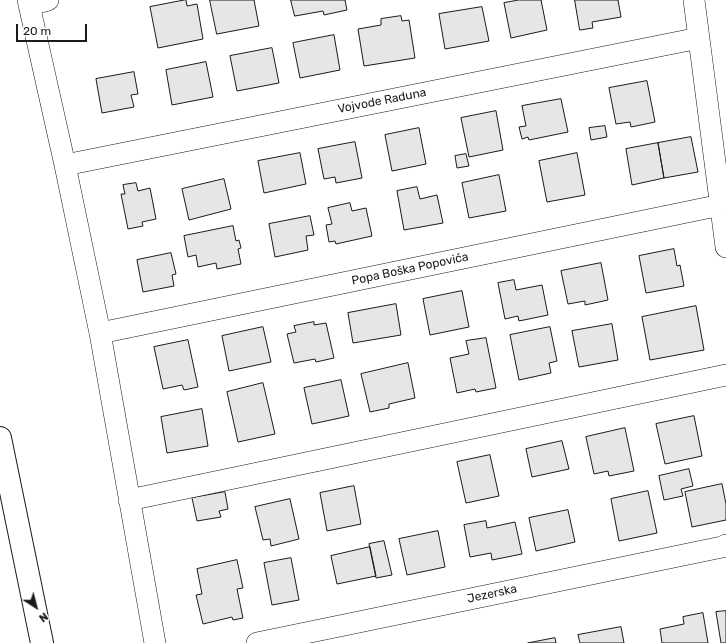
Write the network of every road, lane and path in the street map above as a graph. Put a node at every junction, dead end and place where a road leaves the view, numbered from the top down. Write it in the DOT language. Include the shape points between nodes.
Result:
graph roads {
  1 [pos="694,0"];
  2 [pos="35,2"];
  3 [pos="699,38"];
  4 [pos="65,165"];
  5 [pos="721,205"];
  6 [pos="726,247"];
  7 [pos="100,333"];
  8 [pos="726,375"];
  9 [pos="0,438"];
  10 [pos="129,500"];
  11 [pos="726,545"];
  12 [pos="42,643"];
  13 [pos="155,643"];
  14 [pos="257,643"];
  1 -- 3 [label="street"];
  2 -- 4 [label="street"];
  3 -- 4 [label="street, Vojvode Raduna"];
  3 -- 5 [label="street"];
  4 -- 7 [label="street"];
  5 -- 6 [label="street"];
  5 -- 7 [label="street, Popa Boška Popovića"];
  7 -- 10 [label="street"];
  8 -- 10 [label="street"];
  9 -- 12 [label="main road"];
  10 -- 13 [label="street"];
  11 -- 14 [label="street, Jezerska"];
}
